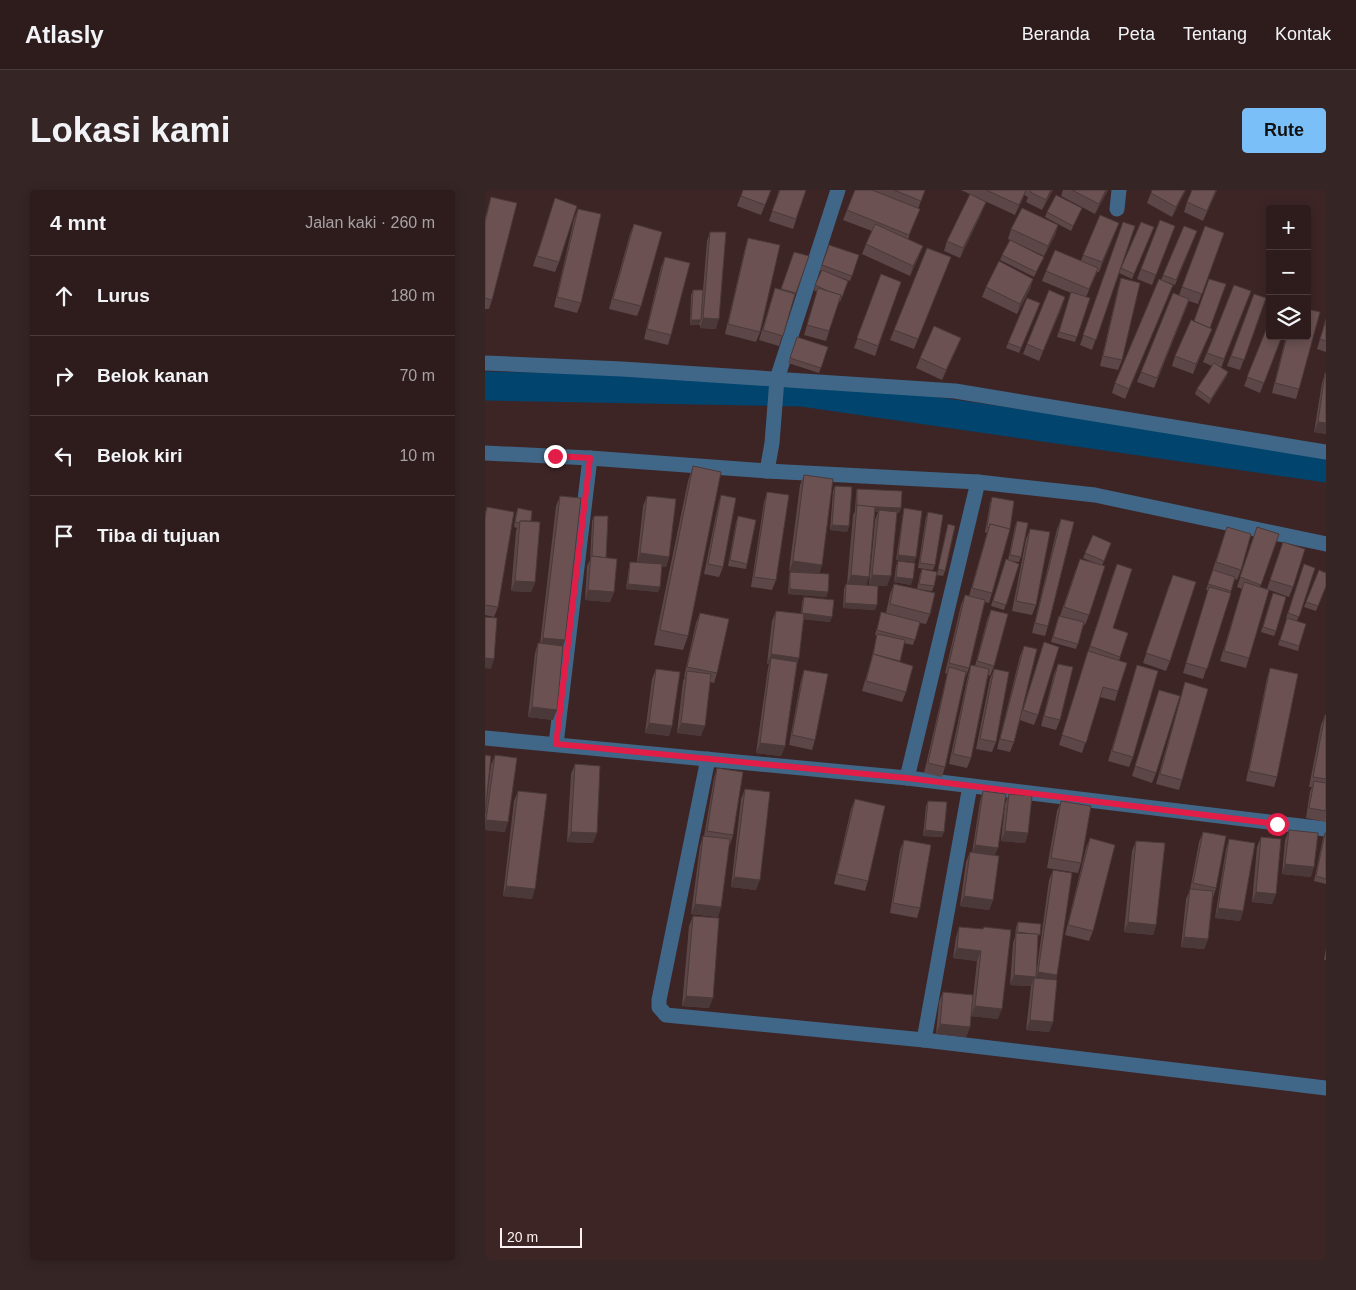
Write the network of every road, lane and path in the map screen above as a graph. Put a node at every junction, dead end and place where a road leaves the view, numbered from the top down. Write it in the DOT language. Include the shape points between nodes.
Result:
graph roads {
  1 [pos="838,190"];
  2 [pos="1119,190"];
  3 [pos="1117,209"];
  4 [pos="485,363"];
  5 [pos="777,383"];
  6 [pos="1326,452"];
  7 [pos="485,453"];
  8 [pos="590,458"];
  9 [pos="767,471"];
  10 [pos="978,482"];
  11 [pos="1326,544"];
  12 [pos="485,738"];
  13 [pos="556,744"];
  14 [pos="708,760"];
  15 [pos="907,778"];
  16 [pos="971,786"];
  17 [pos="1326,829"];
  18 [pos="924,1040"];
  19 [pos="1326,1088"];
  1 -- 5 [label="street"];
  2 -- 3 [label="street"];
  4 -- 5 [label="street" via="622,369"];
  5 -- 6 [label="street" via="955,391"];
  5 -- 9 [label="street"];
  7 -- 8 [label="street"];
  8 -- 9 [label="street"];
  8 -- 13 [label="street"];
  9 -- 10 [label="street"];
  10 -- 11 [label="street" via="1095,495"];
  10 -- 15 [label="street"];
  12 -- 13 [label="street"];
  13 -- 14 [label="street"];
  14 -- 15 [label="street"];
  14 -- 18 [label="street" via="659,1000 662,1012 673,1017"];
  15 -- 16 [label="street"];
  16 -- 17 [label="street"];
  16 -- 18 [label="street"];
  18 -- 19 [label="street"];
}
